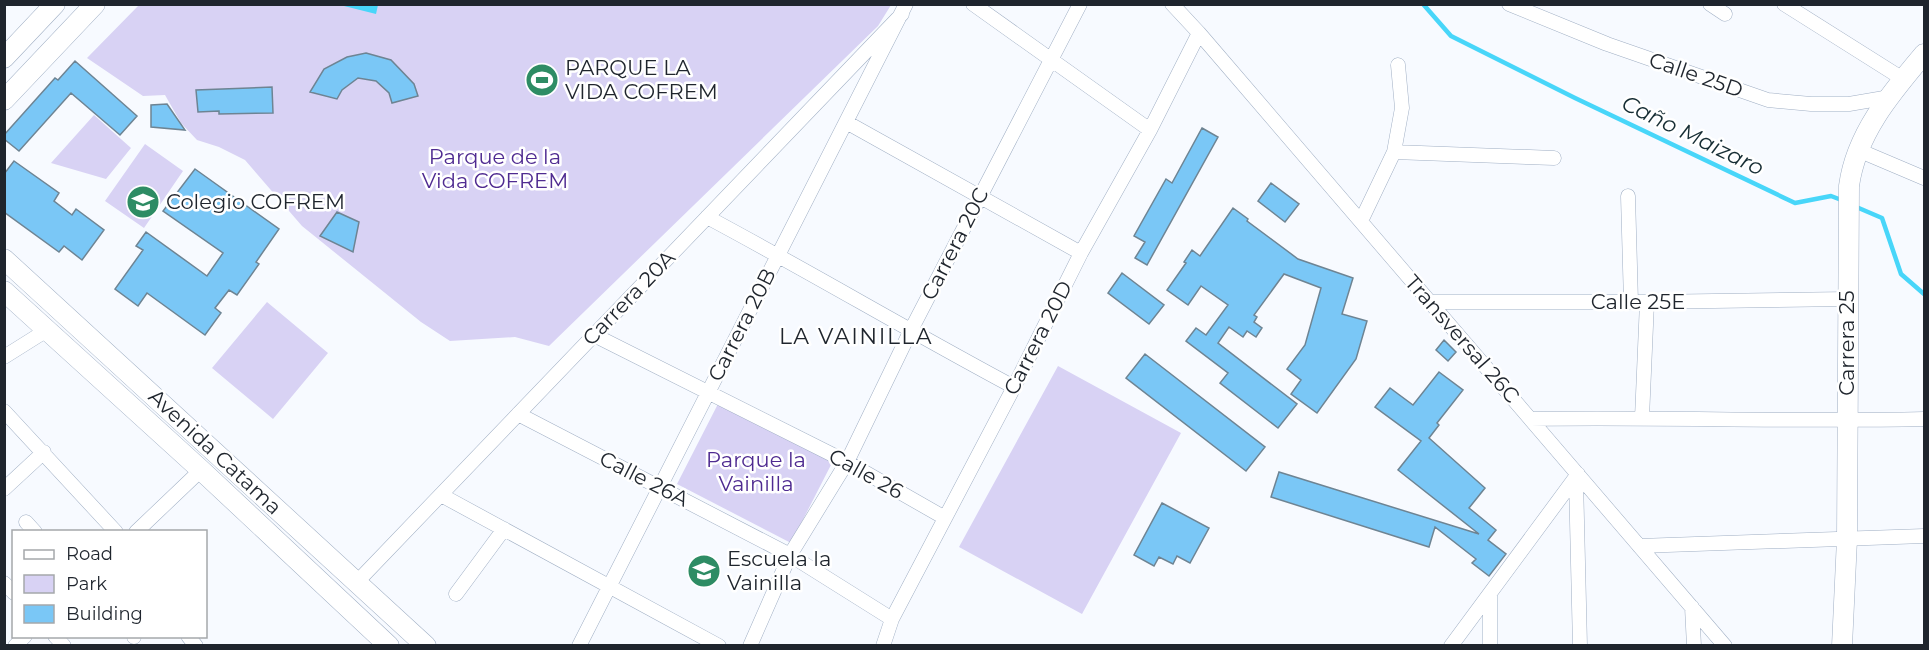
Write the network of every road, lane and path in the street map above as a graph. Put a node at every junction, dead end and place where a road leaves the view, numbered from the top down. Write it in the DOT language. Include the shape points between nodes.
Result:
graph roads {
  1 [pos="55,4"];
  2 [pos="95,4"];
  3 [pos="973,4"];
  4 [pos="1080,4"];
  5 [pos="1172,4"];
  6 [pos="1509,4"];
  7 [pos="1710,4"];
  8 [pos="1784,4"];
  9 [pos="904,9"];
  10 [pos="1725,14"];
  11 [pos="1199,33"];
  12 [pos="1924,54"];
  13 [pos="4,58"];
  14 [pos="1052,61"];
  15 [pos="1398,65"];
  16 [pos="1924,70"];
  17 [pos="1903,79"];
  18 [pos="1890,97"];
  19 [pos="4,100"];
  20 [pos="846,122"];
  21 [pos="1149,130"];
  22 [pos="1858,150"];
  23 [pos="1394,152"];
  24 [pos="1554,158"];
  25 [pos="1924,178"];
  26 [pos="980,195"];
  27 [pos="1628,196"];
  28 [pos="707,217"];
  29 [pos="1360,221"];
  30 [pos="1081,253"];
  31 [pos="778,255"];
  32 [pos="4,259"];
  33 [pos="4,291"];
  34 [pos="1847,299"];
  35 [pos="1430,302"];
  36 [pos="1631,302"];
  37 [pos="1647,302"];
  38 [pos="47,330"];
  39 [pos="910,332"];
  40 [pos="594,335"];
  41 [pos="4,357"];
  42 [pos="1014,387"];
  43 [pos="708,392"];
  44 [pos="4,411"];
  45 [pos="518,414"];
  46 [pos="1642,418"];
  47 [pos="1531,419"];
  48 [pos="1924,419"];
  49 [pos="1847,421"];
  50 [pos="44,452"];
  51 [pos="847,462"];
  52 [pos="201,470"];
  53 [pos="1577,476"];
  54 [pos="658,487"];
  55 [pos="4,489"];
  56 [pos="441,495"];
  57 [pos="945,518"];
  58 [pos="504,529"];
  59 [pos="115,530"];
  60 [pos="137,530"];
  61 [pos="1924,536"];
  62 [pos="1847,539"];
  63 [pos="1639,546"];
  64 [pos="790,555"];
  65 [pos="357,582"];
  66 [pos="608,585"];
  67 [pos="456,594"];
  68 [pos="1490,595"];
  69 [pos="1692,607"];
  70 [pos="892,619"];
  71 [pos="389,645"];
  72 [pos="426,645"];
  73 [pos="579,645"];
  74 [pos="719,645"];
  75 [pos="750,645"];
  76 [pos="883,645"];
  77 [pos="1451,645"];
  78 [pos="1490,645"];
  79 [pos="1580,645"];
  80 [pos="1694,645"];
  81 [pos="1725,645"];
  82 [pos="1842,645"];
  1 -- 13 [label="main road"];
  2 -- 19 [label="main road"];
  3 -- 14 [label="street"];
  4 -- 14 [label="street, Carrera 20C"];
  5 -- 11 [label="street, Transversal 26C"];
  6 -- 18 [label="street, Calle 25D" via="1607,44 1768,100 1849,104"];
  7 -- 10 [label="street"];
  8 -- 17 [label="street"];
  9 -- 20 [label="street, Carrera 20B"];
  9 -- 28 [label="street, Carrera 20A"];
  11 -- 21 [label="street, Carrera 20D"];
  11 -- 29 [label="street, Transversal 26C"];
  12 -- 17 [label="main road, Carrera 25"];
  14 -- 21 [label="street"];
  14 -- 26 [label="street, Carrera 20C"];
  15 -- 23 [label="street" via="1402,108"];
  16 -- 17 [label="main road"];
  17 -- 18 [label="main road, Carrera 25"];
  18 -- 22 [label="main road, Carrera 25"];
  20 -- 26 [label="street"];
  20 -- 31 [label="street, Carrera 20B"];
  21 -- 30 [label="street, Carrera 20D"];
  22 -- 25 [label="street"];
  22 -- 34 [label="main road, Carrera 25" via="1849,193"];
  23 -- 24 [label="street"];
  23 -- 29 [label="street"];
  26 -- 30 [label="street"];
  26 -- 39 [label="street, Carrera 20C"];
  27 -- 36 [label="street"];
  28 -- 31 [label="street"];
  28 -- 40 [label="street, Carrera 20A"];
  29 -- 35 [label="street, Transversal 26C"];
  30 -- 42 [label="street, Carrera 20D"];
  31 -- 39 [label="street"];
  31 -- 43 [label="street, Carrera 20B"];
  32 -- 65 [label="main road, Avenida Catama"];
  33 -- 38 [label="main road, Avenida Catama"];
  34 -- 37 [label="street, Calle 25E"];
  34 -- 49 [label="main road, Carrera 25"];
  35 -- 36 [label="street, Calle 25E"];
  35 -- 47 [label="street, Transversal 26C"];
  36 -- 37 [label="street, Calle 25E"];
  37 -- 46 [label="street"];
  38 -- 41 [label="street"];
  38 -- 52 [label="main road, Avenida Catama"];
  39 -- 42 [label="street"];
  39 -- 51 [label="street, Carrera 20C"];
  40 -- 43 [label="street, Calle 26"];
  40 -- 45 [label="street, Carrera 20A"];
  42 -- 57 [label="street, Carrera 20D"];
  43 -- 51 [label="street, Calle 26"];
  43 -- 54 [label="street, Carrera 20B"];
  44 -- 50 [label="street"];
  45 -- 54 [label="street, Calle 26A"];
  45 -- 56 [label="street, Carrera 20A"];
  46 -- 47 [label="street"];
  46 -- 49 [label="street"];
  47 -- 53 [label="street, Transversal 26C"];
  48 -- 49 [label="street"];
  49 -- 62 [label="main road, Carrera 25"];
  50 -- 55 [label="street"];
  50 -- 59 [label="street"];
  51 -- 57 [label="street, Calle 26"];
  51 -- 64 [label="street, Carrera 20C"];
  52 -- 60 [label="street"];
  52 -- 71 [label="main road, Avenida Catama"];
  53 -- 63 [label="street, Transversal 26C"];
  53 -- 68 [label="street"];
  53 -- 79 [label="street"];
  54 -- 64 [label="street, Calle 26A"];
  54 -- 66 [label="street, Carrera 20B"];
  56 -- 58 [label="street"];
  56 -- 65 [label="street, Carrera 20A"];
  57 -- 70 [label="street, Carrera 20D"];
  58 -- 66 [label="street"];
  58 -- 67 [label="street"];
  61 -- 62 [label="street"];
  62 -- 63 [label="street"];
  62 -- 82 [label="main road, Carrera 25"];
  63 -- 69 [label="street, Transversal 26C"];
  64 -- 70 [label="street, Calle 26A"];
  64 -- 75 [label="street, Carrera 20C"];
  65 -- 72 [label="main road, Avenida Catama"];
  66 -- 73 [label="street, Carrera 20B"];
  66 -- 74 [label="street"];
  68 -- 77 [label="street"];
  68 -- 78 [label="street"];
  69 -- 80 [label="street"];
  69 -- 81 [label="street, Transversal 26C"];
  70 -- 76 [label="street, Carrera 20D"];
}
